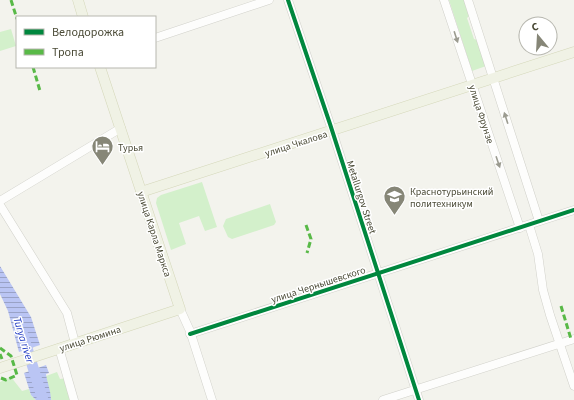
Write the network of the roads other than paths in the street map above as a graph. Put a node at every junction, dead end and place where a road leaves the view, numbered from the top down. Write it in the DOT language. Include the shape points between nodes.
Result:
graph roads {
  1 [pos="78,0"];
  2 [pos="269,0"];
  3 [pos="288,0"];
  4 [pos="444,0"];
  5 [pos="468,0"];
  6 [pos="83,16"];
  7 [pos="156,38"];
  8 [pos="574,52"];
  9 [pos="100,68"];
  10 [pos="494,78"];
  11 [pos="472,86"];
  12 [pos="121,128"];
  13 [pos="332,131"];
  14 [pos="141,192"];
  15 [pos="0,201"];
  16 [pos="0,204"];
  17 [pos="574,210"];
  18 [pos="539,222"];
  19 [pos="529,225"];
  20 [pos="520,228"];
  21 [pos="379,273"];
  22 [pos="180,308"];
  23 [pos="190,334"];
  24 [pos="574,338"];
  25 [pos="560,342"];
  26 [pos="75,343"];
  27 [pos="59,348"];
  28 [pos="4,366"];
  29 [pos="574,386"];
  30 [pos="416,389"];
  31 [pos="74,400"];
  32 [pos="212,400"];
  33 [pos="383,400"];
  34 [pos="419,400"];
  1 -- 6 [label="main road"];
  2 -- 7 [label="street"];
  3 -- 13 [label="street, Metallurgov Street"];
  4 -- 11 [label="street, улица Фрунзе, one-way"];
  5 -- 10 [label="street"];
  8 -- 10 [label="main road"];
  9 -- 12 [label="main road, улица Карла Маркса"];
  10 -- 11 [label="main road, улица Чкалова"];
  18 -- 10 [label="street, one-way"];
  11 -- 13 [label="main road, улица Чкалова"];
  11 -- 20 [label="street, улица Фрунзе, one-way"];
  12 -- 14 [label="main road, улица Карла Маркса"];
  12 -- 15 [label="street"];
  13 -- 14 [label="main road, улица Чкалова"];
  13 -- 21 [label="street, Metallurgov Street"];
  14 -- 22 [label="main road, улица Карла Маркса"];
  16 -- 26 [label="street" via="67,313"];
  17 -- 18 [label="street"];
  18 -- 19 [label="street, улица Чернышевского"];
  19 -- 20 [label="street, улица Чернышевского"];
  19 -- 25 [label="street" via="538,254 542,290"];
  20 -- 21 [label="street, улица Чернышевского"];
  21 -- 23 [label="street, улица Чернышевского"];
  21 -- 30 [label="street, Metallurgov Street"];
  22 -- 23 [label="street, улица Карла Маркса"];
  22 -- 26 [label="main road, улица Рюмина"];
  23 -- 32 [label="street, улица Карла Маркса"];
  24 -- 25 [label="street"];
  25 -- 29 [label="street"];
  25 -- 30 [label="street"];
  26 -- 27 [label="main road, улица Рюмина"];
  27 -- 28 [label="main road, улица Рюмина"];
  27 -- 31 [label="street"];
  30 -- 33 [label="street"];
  30 -- 34 [label="street, Metallurgov Street"];
}
